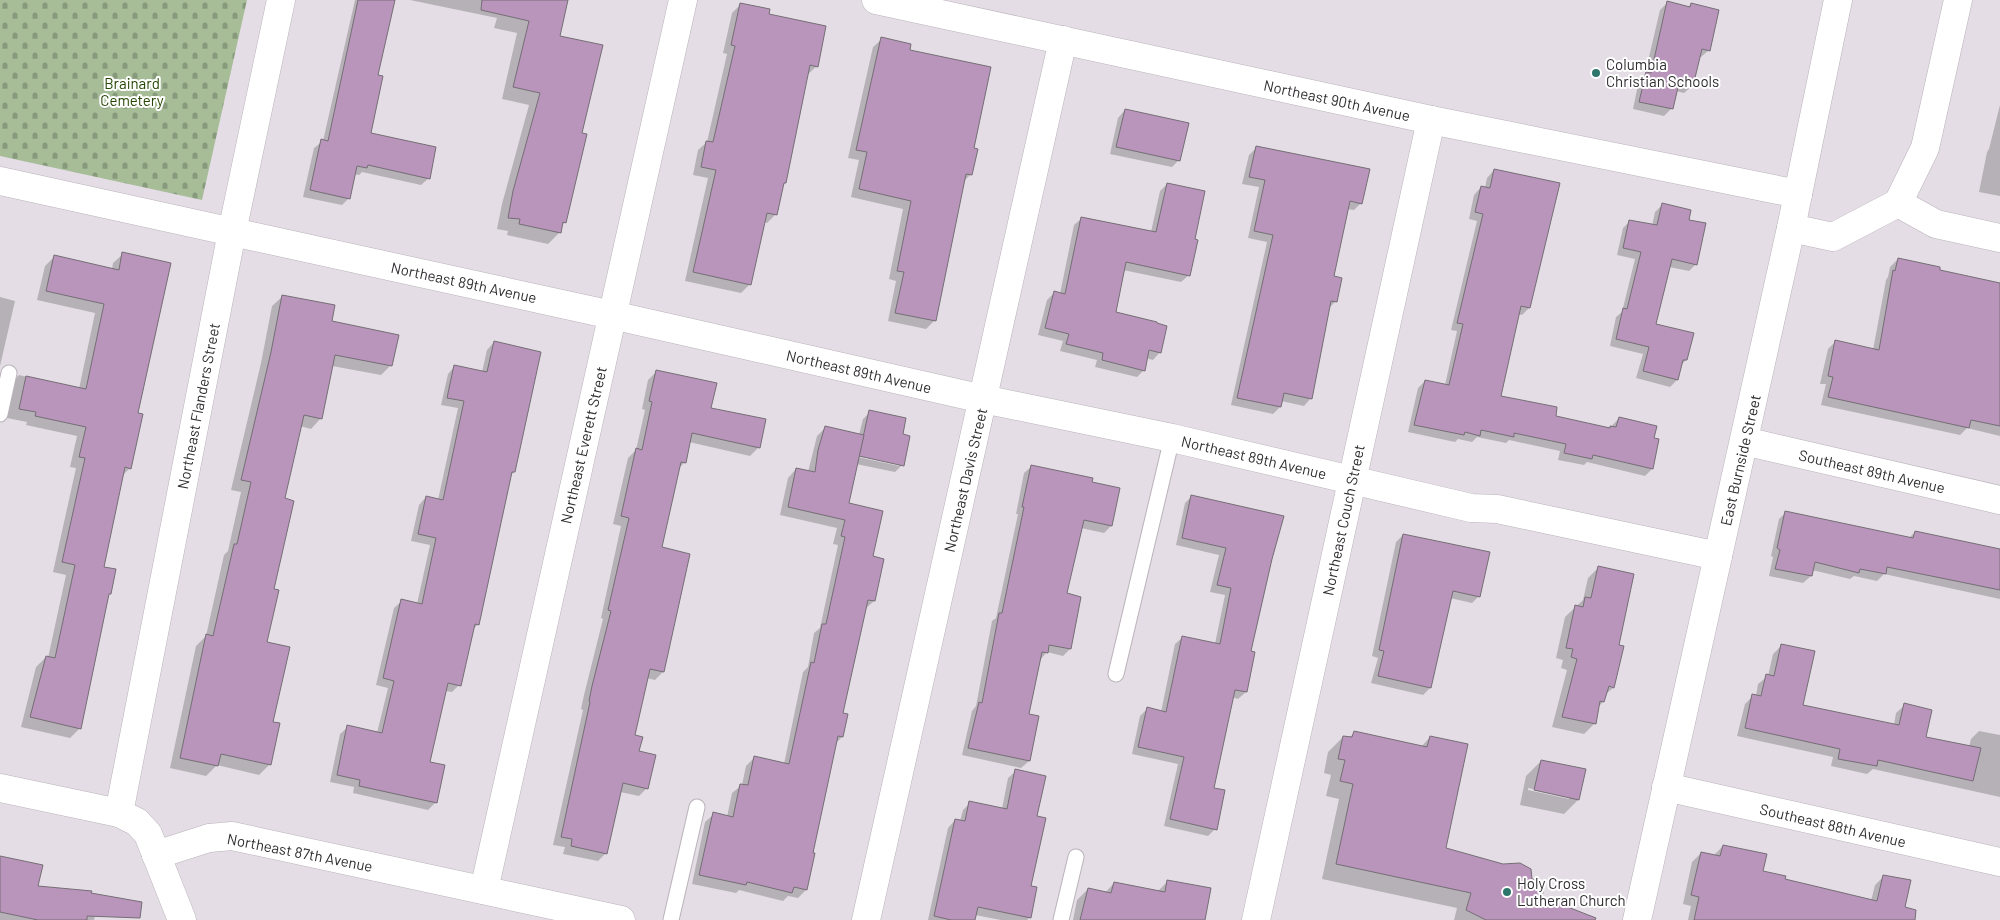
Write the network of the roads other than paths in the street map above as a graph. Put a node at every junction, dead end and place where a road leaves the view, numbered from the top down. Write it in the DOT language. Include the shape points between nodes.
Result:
graph roads {
  1 [pos="281,0"];
  2 [pos="683,0"];
  3 [pos="876,0"];
  4 [pos="1838,0"];
  5 [pos="1958,0"];
  6 [pos="1062,40"];
  7 [pos="1431,120"];
  8 [pos="0,180"];
  9 [pos="1798,194"];
  10 [pos="1898,203"];
  11 [pos="1791,228"];
  12 [pos="232,232"];
  13 [pos="2000,238"];
  14 [pos="612,314"];
  15 [pos="9,373"];
  16 [pos="983,399"];
  17 [pos="0,414"];
  18 [pos="1172,438"];
  19 [pos="1744,441"];
  20 [pos="1351,480"];
  21 [pos="2000,500"];
  22 [pos="1718,556"];
  23 [pos="1116,674"];
  24 [pos="1666,787"];
  25 [pos="0,788"];
  26 [pos="697,807"];
  27 [pos="119,813"];
  28 [pos="156,855"];
  29 [pos="1076,857"];
  30 [pos="2000,862"];
  31 [pos="484,890"];
  32 [pos="182,920"];
  33 [pos="621,920"];
  34 [pos="671,920"];
  35 [pos="866,920"];
  36 [pos="1061,920"];
  37 [pos="1256,920"];
  38 [pos="1637,920"];
  1 -- 12 [label="street, Northeast Flanders Street"];
  2 -- 14 [label="street, Northeast Everett Street"];
  3 -- 6 [label="street, Northeast 90th Avenue"];
  4 -- 9 [label="street, East Burnside Street"];
  5 -- 10 [label="street" via="1925,148"];
  6 -- 7 [label="street, Northeast 90th Avenue"];
  6 -- 16 [label="street, Northeast Davis Street"];
  7 -- 9 [label="street, Northeast 90th Avenue"];
  7 -- 20 [label="street, Northeast Couch Street"];
  8 -- 12 [label="street, Northeast 89th Avenue"];
  9 -- 11 [label="street, East Burnside Street"];
  10 -- 11 [label="street" via="1832,237"];
  10 -- 13 [label="street" via="1936,224"];
  11 -- 19 [label="street, East Burnside Street"];
  12 -- 14 [label="street, Northeast 89th Avenue"];
  12 -- 27 [label="street, Northeast Flanders Street"];
  14 -- 16 [label="street, Northeast 89th Avenue"];
  14 -- 31 [label="street, Northeast Everett Street"];
  15 -- 17 [label="lane"];
  16 -- 18 [label="street, Northeast 89th Avenue"];
  16 -- 35 [label="street, Northeast Davis Street"];
  18 -- 20 [label="street, Northeast 89th Avenue"];
  18 -- 23 [label="lane"];
  19 -- 21 [label="street, Southeast 89th Avenue"];
  19 -- 22 [label="street, East Burnside Street"];
  20 -- 22 [label="street, Northeast 89th Avenue" via="1471,508 1497,510"];
  20 -- 37 [label="street, Northeast Couch Street"];
  22 -- 24 [label="street, East Burnside Street"];
  24 -- 30 [label="street, Southeast 88th Avenue"];
  24 -- 38 [label="street, East Burnside Street"];
  25 -- 27 [label="street"];
  26 -- 34 [label="lane"];
  27 -- 28 [label="street" via="143,828"];
  28 -- 31 [label="street, Northeast 87th Avenue" via="209,838 232,836"];
  28 -- 32 [label="street"];
  29 -- 36 [label="lane"];
  31 -- 33 [label="street, Northeast 87th Avenue"];
}
